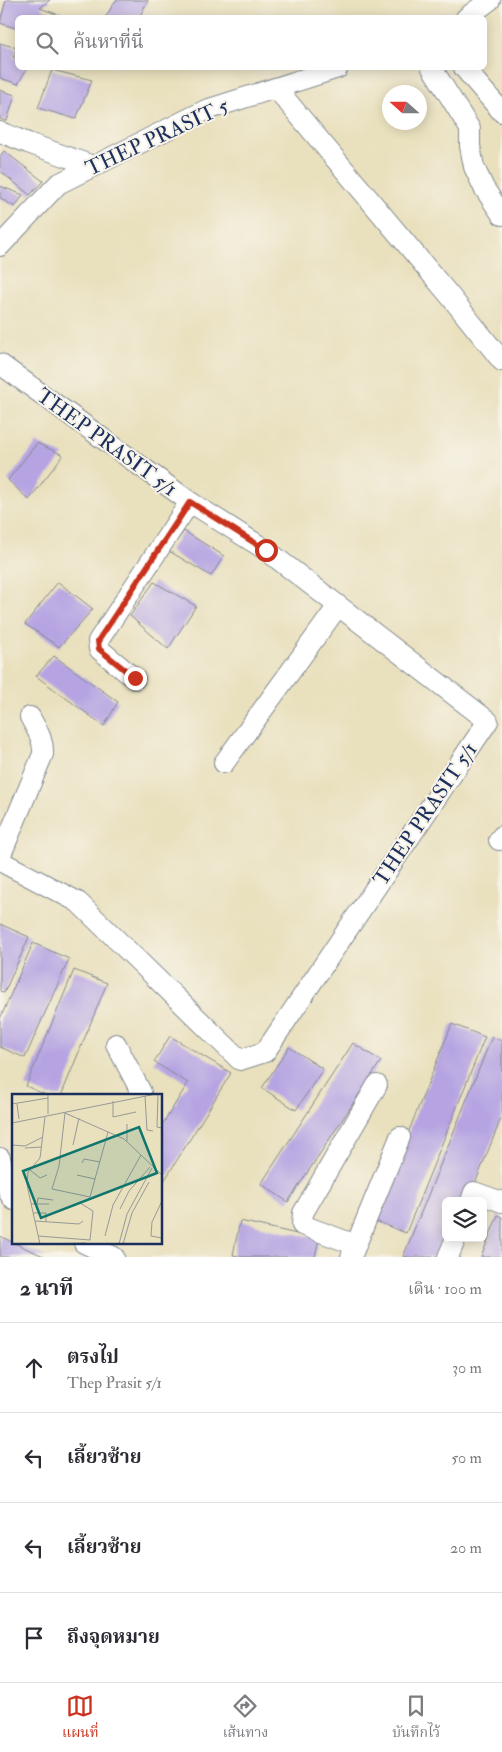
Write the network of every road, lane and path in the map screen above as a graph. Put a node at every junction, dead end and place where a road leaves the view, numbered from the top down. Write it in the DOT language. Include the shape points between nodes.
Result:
graph roads {
  1 [pos="490,0"];
  2 [pos="470,15"];
  3 [pos="332,70"];
  4 [pos="433,70"];
  5 [pos="466,70"];
  6 [pos="276,88"];
  7 [pos="502,112"];
  8 [pos="0,132"];
  9 [pos="94,166"];
  10 [pos="502,215"];
  11 [pos="0,246"];
  12 [pos="502,361"];
  13 [pos="0,364"];
  14 [pos="190,502"];
  15 [pos="338,606"];
  16 [pos="135,678"];
  17 [pos="30,717"];
  18 [pos="224,763"];
  19 [pos="0,857"];
  20 [pos="0,862"];
  21 [pos="116,1044"];
  22 [pos="376,1085"];
  23 [pos="141,1094"];
  24 [pos="400,1137"];
  25 [pos="0,1158"];
  26 [pos="12,1195"];
  27 [pos="472,1197"];
  28 [pos="502,1202"];
  29 [pos="454,1242"];
  30 [pos="86,1244"];
  31 [pos="354,1251"];
  32 [pos="114,1257"];
  33 [pos="448,1257"];
  1 -- 2 [label="street"];
  3 -- 6 [label="street, THEP PRASIT 5"];
  4 -- 10 [label="street" via="470,128 474,167"];
  5 -- 7 [label="street"];
  6 -- 9 [label="street, THEP PRASIT 5" via="206,110"];
  6 -- 12 [label="street"];
  8 -- 9 [label="street"];
  9 -- 11 [label="street, THEP PRASIT 5" via="58,184"];
  13 -- 14 [label="street, THEP PRASIT 5/1"];
  14 -- 15 [label="street, THEP PRASIT 5/1" via="266,550"];
  14 -- 16 [label="street" via="98,641 99,649"];
  15 -- 18 [label="street"];
  15 -- 20 [label="street, THEP PRASIT 5/1" via="488,721 266,1052 240,1060 78,902"];
  17 -- 19 [label="street" via="44,745 43,754"];
  21 -- 23 [label="street"];
  22 -- 31 [label="street" via="302,1218 302,1225"];
  24 -- 31 [label="street"];
  25 -- 26 [label="street"];
  27 -- 28 [label="street" via="474,1192"];
  29 -- 33 [label="street"];
  30 -- 32 [label="street"];
}
